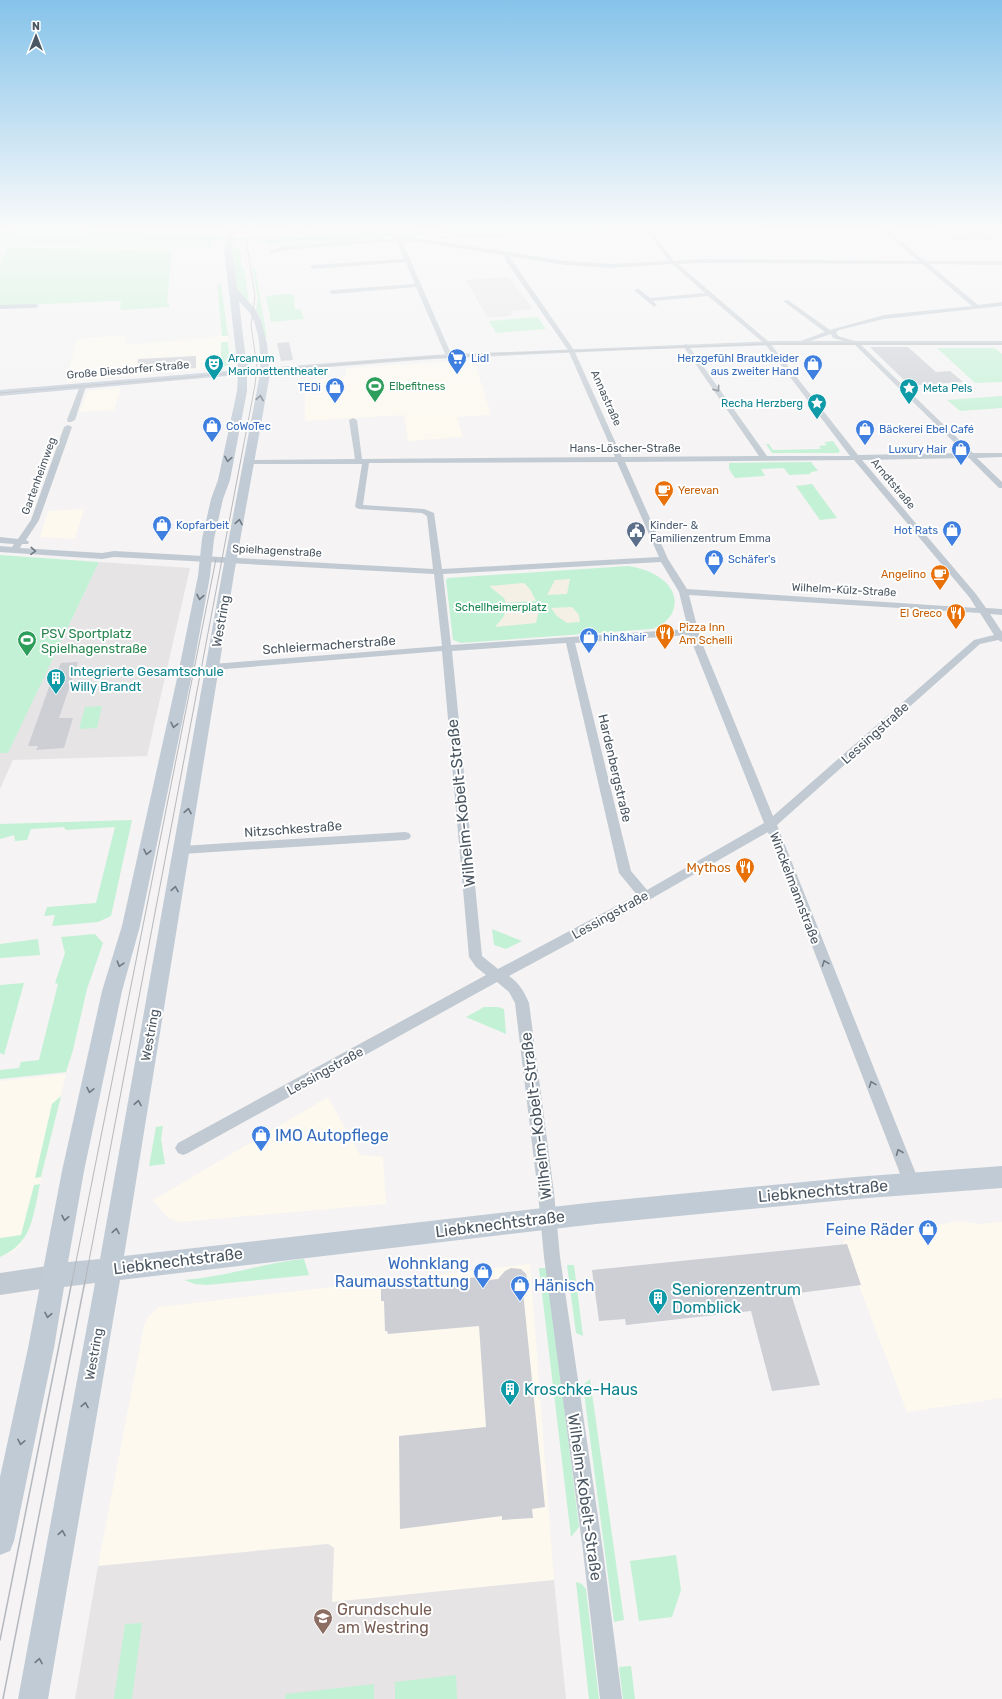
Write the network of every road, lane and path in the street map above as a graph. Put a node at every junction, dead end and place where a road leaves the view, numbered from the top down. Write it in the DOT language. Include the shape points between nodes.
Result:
graph roads {
  1 [pos="235,307"];
  2 [pos="249,307"];
  3 [pos="428,307"];
  4 [pos="541,307"];
  5 [pos="726,307"];
  6 [pos="795,307"];
  7 [pos="965,307"];
  8 [pos="837,329"];
  9 [pos="828,331"];
  10 [pos="767,343"];
  11 [pos="800,343"];
  12 [pos="856,343"];
  13 [pos="1002,343"];
  14 [pos="686,346"];
  15 [pos="571,350"];
  16 [pos="449,356"];
  17 [pos="265,370"];
  18 [pos="243,372"];
  19 [pos="83,386"];
  20 [pos="0,393"];
  21 [pos="353,420"];
  22 [pos="970,455"];
  23 [pos="1002,455"];
  24 [pos="856,458"];
  25 [pos="620,459"];
  26 [pos="765,459"];
  27 [pos="363,461"];
  28 [pos="249,462"];
  29 [pos="1002,486"];
  30 [pos="0,540"];
  31 [pos="20,542"];
  32 [pos="0,549"];
  33 [pos="14,550"];
  34 [pos="114,554"];
  35 [pos="205,559"];
  36 [pos="664,559"];
  37 [pos="232,560"];
  38 [pos="438,572"];
  39 [pos="684,592"];
  40 [pos="982,610"];
  41 [pos="1002,612"];
  42 [pos="693,632"];
  43 [pos="1002,638"];
  44 [pos="570,640"];
  45 [pos="447,648"];
  46 [pos="213,667"];
  47 [pos="770,825"];
  48 [pos="406,836"];
  49 [pos="182,850"];
  50 [pos="645,896"];
  51 [pos="499,976"];
  52 [pos="184,1148"];
  53 [pos="1002,1177"];
  54 [pos="912,1184"];
  55 [pos="548,1218"];
  56 [pos="109,1269"];
  57 [pos="54,1276"];
  58 [pos="0,1284"];
  59 [pos="0,1541"];
  60 [pos="33,1699"];
  61 [pos="611,1699"];
  1 -- 18 [label="main road, Westring"];
  2 -- 17 [label="main road, Westring" via="257,319"];
  3 -- 16 [label="street"];
  4 -- 15 [label="street, Annastraße"];
  5 -- 10 [label="street, Arndtstraße"];
  6 -- 9 [label="street"];
  7 -- 8 [label="street" via="884,317"];
  8 -- 9 [label="street"];
  8 -- 12 [label="street" via="833,332 835,337"];
  9 -- 11 [label="street"];
  10 -- 11 [label="street, Große Diesdorfer Straße"];
  10 -- 14 [label="street, Große Diesdorfer Straße"];
  10 -- 24 [label="street, Arndtstraße"];
  11 -- 12 [label="street, Große Diesdorfer Straße"];
  12 -- 13 [label="street, Große Diesdorfer Straße"];
  12 -- 22 [label="street"];
  14 -- 15 [label="street, Große Diesdorfer Straße"];
  14 -- 26 [label="street, one-way"];
  15 -- 16 [label="street, Große Diesdorfer Straße"];
  15 -- 25 [label="street, Annastraße"];
  16 -- 17 [label="street, Große Diesdorfer Straße"];
  17 -- 18 [label="main road, Große Diesdorfer Straße"];
  28 -- 17 [label="main road, Westring, one-way"];
  18 -- 19 [label="main road, Große Diesdorfer Straße"];
  18 -- 35 [label="main road, Westring, one-way" via="236,421"];
  19 -- 20 [label="main road, Große Diesdorfer Straße"];
  19 -- 31 [label="street, Gartenheimweg" via="35,520"];
  21 -- 27 [label="street"];
  22 -- 23 [label="street, Hans-Löscher-Straße"];
  22 -- 24 [label="street, Hans-Löscher-Straße"];
  22 -- 29 [label="street"];
  24 -- 26 [label="street, Hans-Löscher-Straße"];
  24 -- 40 [label="street, Arndtstraße"];
  25 -- 26 [label="street, Hans-Löscher-Straße"];
  25 -- 27 [label="street, Hans-Löscher-Straße"];
  25 -- 36 [label="street, Annastraße"];
  27 -- 28 [label="street, Hans-Löscher-Straße"];
  27 -- 38 [label="street" via="359,507 430,513"];
  37 -- 28 [label="main road, Westring, one-way"];
  30 -- 31 [label="street, Spielhagenstraße"];
  31 -- 33 [label="street, Gartenheimweg"];
  31 -- 34 [label="street, Spielhagenstraße" via="90,547 108,550"];
  32 -- 33 [label="street, Spielhagenstraße"];
  33 -- 34 [label="street, Spielhagenstraße, one-way" via="102,556"];
  34 -- 35 [label="street, Spielhagenstraße"];
  35 -- 37 [label="street, Spielhagenstraße"];
  35 -- 57 [label="main road, Westring, one-way" via="185,674 131,926 96,1059"];
  36 -- 38 [label="street"];
  36 -- 39 [label="street, Annastraße"];
  37 -- 38 [label="street, Spielhagenstraße"];
  37 -- 46 [label="main road, Westring"];
  38 -- 45 [label="street"];
  39 -- 40 [label="street, Wilhelm-Külz-Straße"];
  39 -- 42 [label="street, Winckelmannstraße"];
  40 -- 41 [label="street, Wilhelm-Külz-Straße"];
  40 -- 43 [label="street, Arndtstraße"];
  42 -- 44 [label="street"];
  42 -- 47 [label="street, Winckelmannstraße"];
  43 -- 47 [label="street, Lessingstraße" via="985,638 977,642"];
  44 -- 45 [label="street"];
  44 -- 50 [label="street, Hardenbergstraße" via="625,873"];
  45 -- 46 [label="street, Schleiermacherstraße"];
  45 -- 51 [label="street, Wilhelm-Kobelt-Straße" via="476,956 482,965"];
  49 -- 46 [label="main road, Westring, one-way"];
  47 -- 50 [label="street, Lessingstraße"];
  54 -- 47 [label="street, Winckelmannstraße, one-way"];
  48 -- 49 [label="street, Nitzschkestraße"];
  56 -- 49 [label="main road, Westring, one-way"];
  50 -- 51 [label="street, Lessingstraße"];
  51 -- 52 [label="street, Lessingstraße"];
  51 -- 55 [label="street, Wilhelm-Kobelt-Straße" via="517,991 522,1003"];
  53 -- 54 [label="main road, Liebknechtstraße"];
  54 -- 55 [label="main road, Liebknechtstraße"];
  55 -- 56 [label="main road, Liebknechtstraße"];
  55 -- 61 [label="street, Wilhelm-Kobelt-Straße"];
  56 -- 57 [label="main road, Liebknechtstraße"];
  60 -- 56 [label="main road, Westring, one-way"];
  57 -- 58 [label="street, Liebknechtstraße"];
  57 -- 59 [label="main road, Westring, one-way" via="42,1348"];
}
